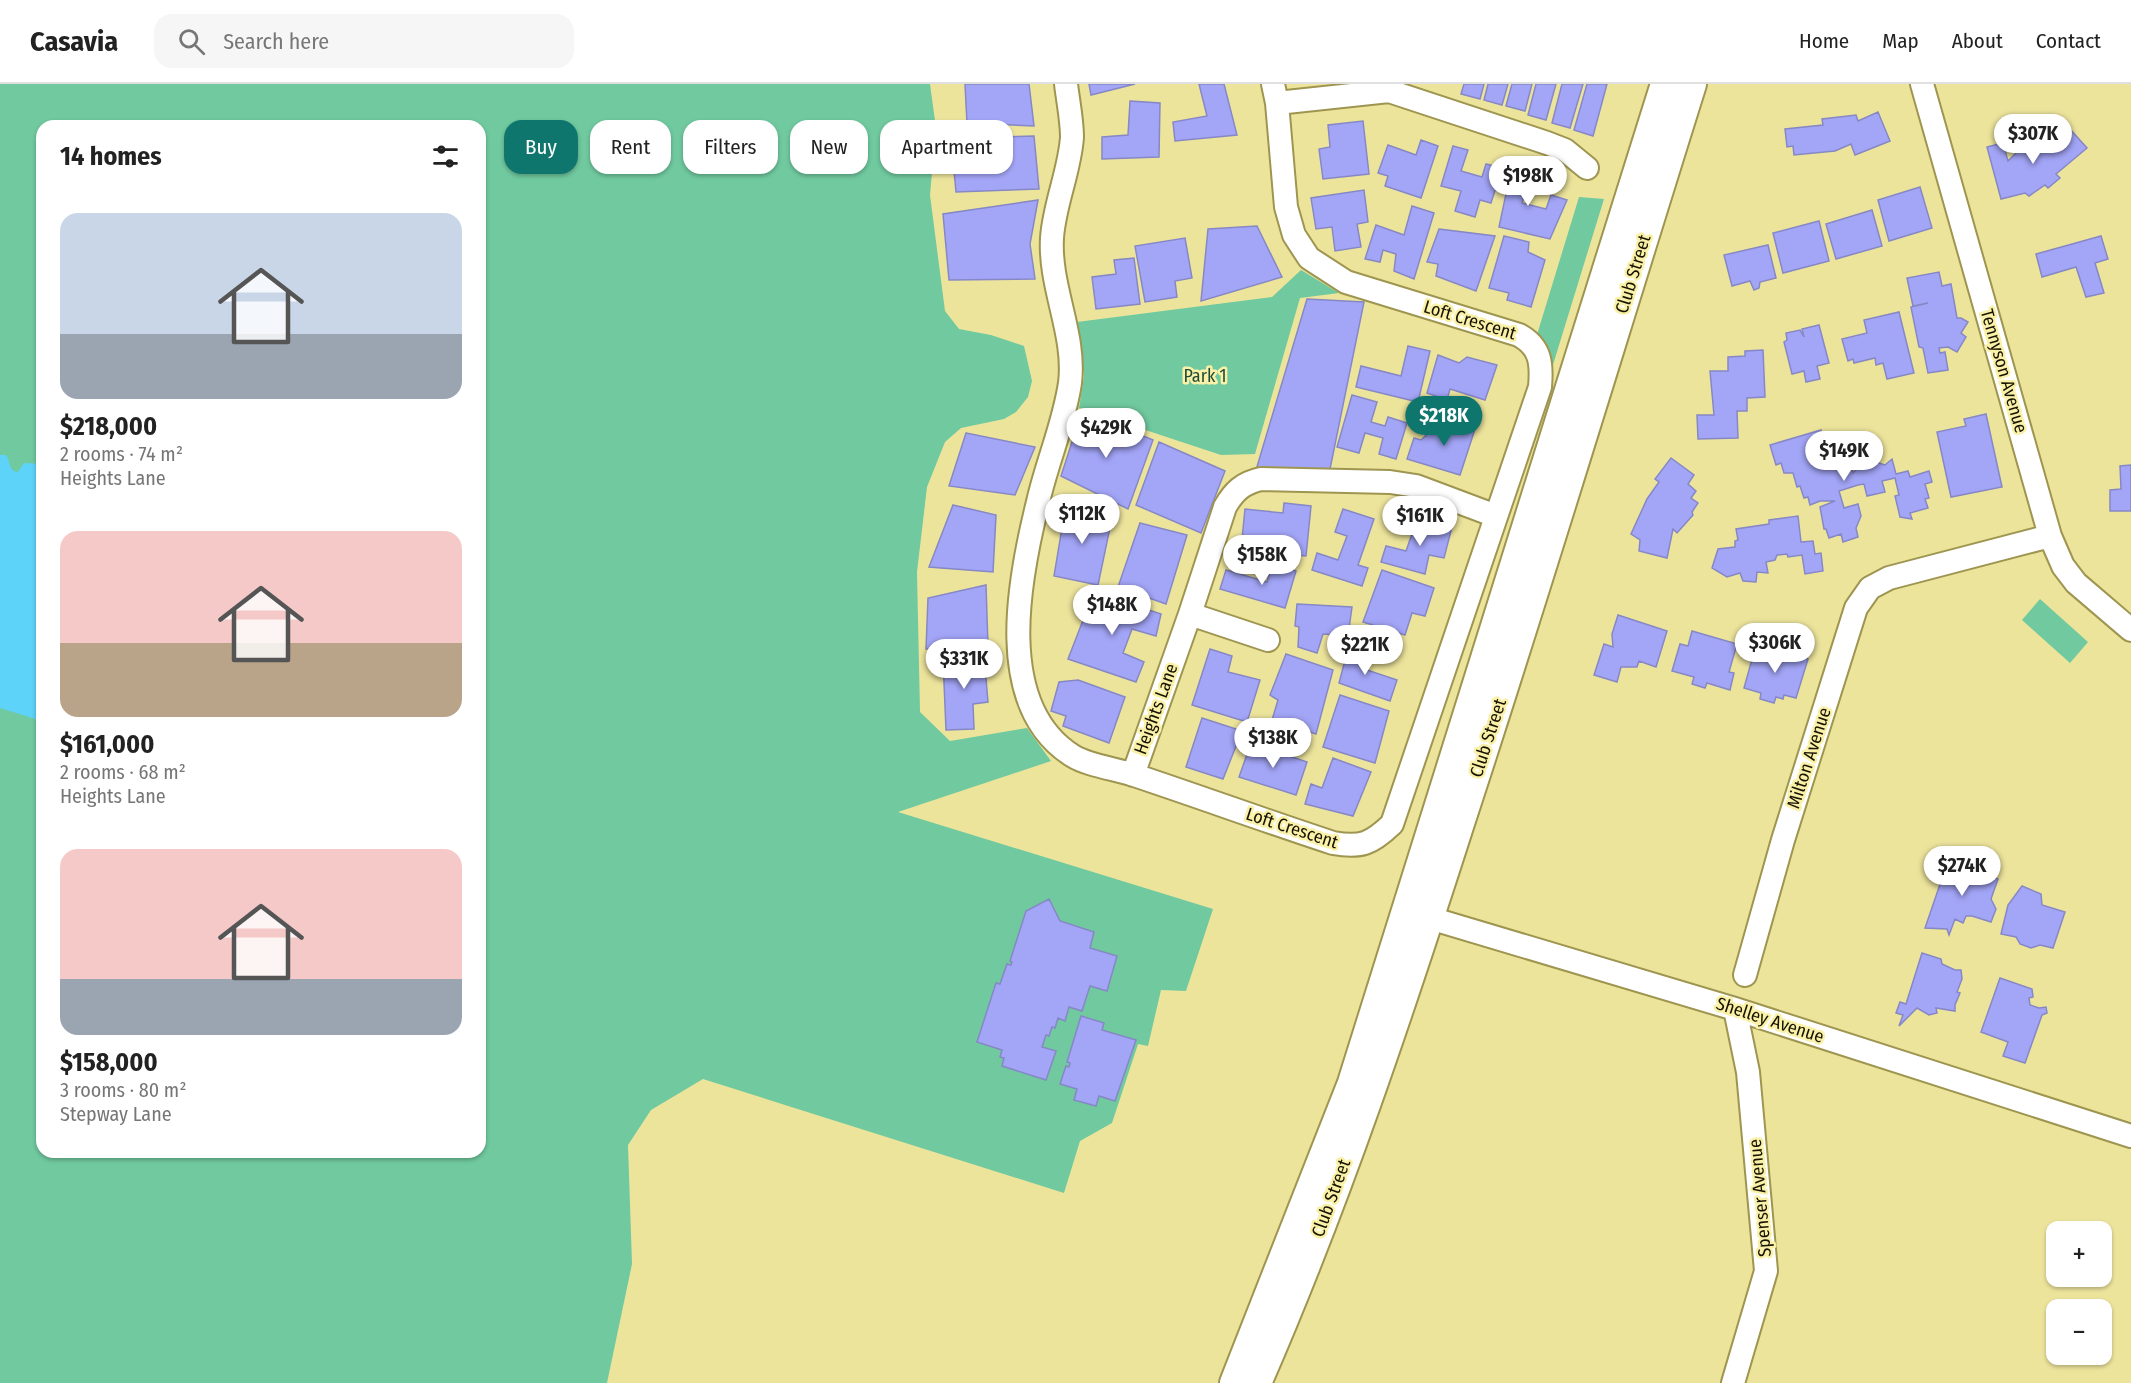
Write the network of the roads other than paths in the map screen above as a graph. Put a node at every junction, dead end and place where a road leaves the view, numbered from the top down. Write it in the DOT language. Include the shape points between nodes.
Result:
graph roads {
  1 [pos="1065,84"];
  2 [pos="1665,84"];
  3 [pos="1692,84"];
  4 [pos="1922,84"];
  5 [pos="1275,94"];
  6 [pos="1587,168"];
  7 [pos="1496,516"];
  8 [pos="2050,536"];
  9 [pos="1190,614"];
  10 [pos="2131,630"];
  11 [pos="1268,640"];
  12 [pos="1133,775"];
  13 [pos="1418,914"];
  14 [pos="1745,975"];
  15 [pos="1735,1009"];
  16 [pos="2131,1136"];
  17 [pos="1234,1383"];
  18 [pos="1257,1383"];
  19 [pos="1733,1383"];
  1 -- 12 [label="street, Loft Crescent" via="1072,138 1052,239 1070,382 1027,551 1018,653 1026,695 1044,729 1074,757"];
  2 -- 13 [label="main road, Club Street"];
  3 -- 13 [label="main road, Club Street" via="1499,703"];
  4 -- 8 [label="street, Tennyson Avenue"];
  5 -- 6 [label="street" via="1389,91 1547,143 1565,150"];
  5 -- 7 [label="street, Loft Crescent" via="1286,207 1294,236 1309,258 1346,282 1519,334 1531,341 1538,352 1540,387"];
  7 -- 9 [label="street, Heights Lane" via="1416,486 1390,482 1249,482 1233,492 1225,507"];
  7 -- 12 [label="street, Loft Crescent" via="1392,824 1376,840 1353,847 1333,843"];
  8 -- 10 [label="street, Tennyson Avenue" via="2063,566 2076,583"];
  8 -- 14 [label="street, Milton Avenue" via="1913,570 1870,588 1861,598"];
  9 -- 11 [label="street"];
  9 -- 12 [label="street, Heights Lane"];
  13 -- 15 [label="street, Shelley Avenue"];
  13 -- 17 [label="main road, Club Street"];
  13 -- 18 [label="main road, Club Street" via="1324,1219"];
  15 -- 16 [label="street, Shelley Avenue"];
  15 -- 19 [label="street, Spenser Avenue" via="1748,1072 1766,1271"];
}
